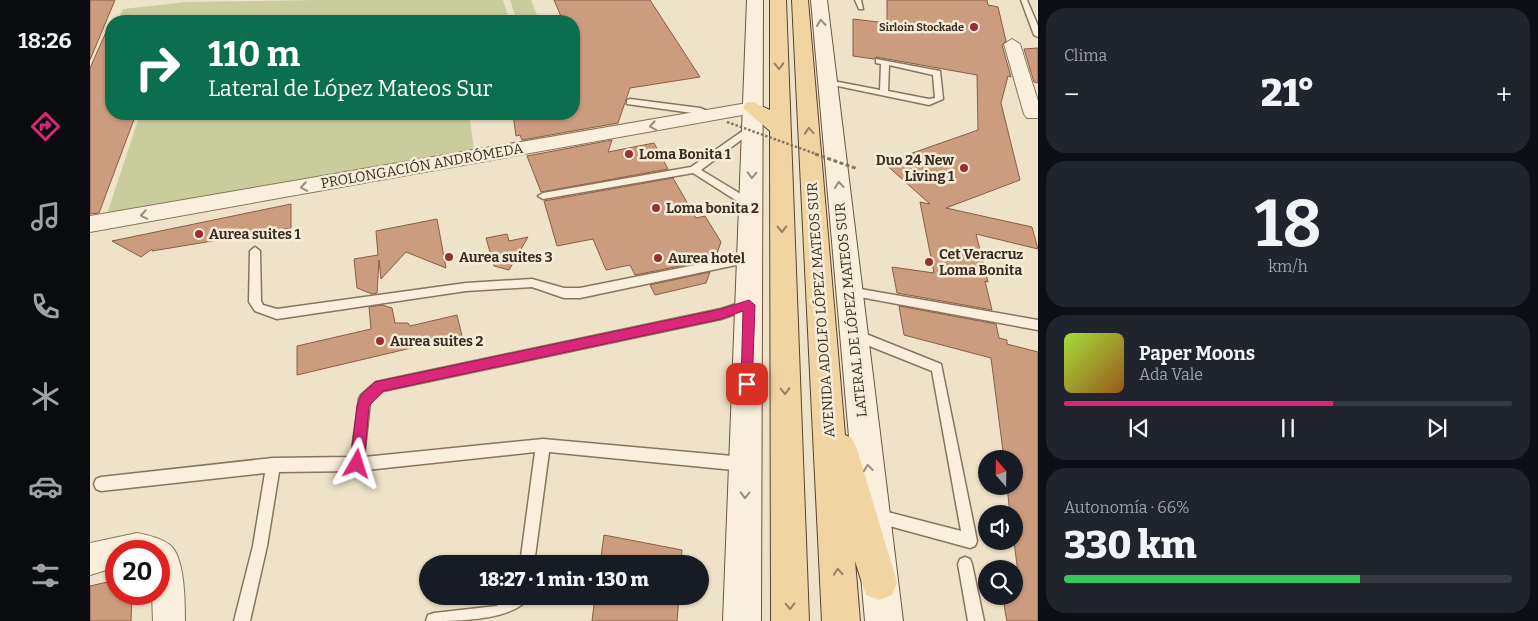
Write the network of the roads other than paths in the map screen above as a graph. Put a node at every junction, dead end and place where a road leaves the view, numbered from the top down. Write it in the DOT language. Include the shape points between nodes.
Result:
graph roads {
  1 [pos="756,0"];
  2 [pos="778,0"];
  3 [pos="800,0"];
  4 [pos="819,0"];
  5 [pos="858,0"];
  6 [pos="1024,0"];
  7 [pos="861,8"];
  8 [pos="1038,35"];
  9 [pos="1012,44"];
  10 [pos="828,82"];
  11 [pos="1030,82"];
  12 [pos="884,92"];
  13 [pos="630,102"];
  14 [pos="1033,114"];
  15 [pos="746,120"];
  16 [pos="694,170"];
  17 [pos="543,196"];
  18 [pos="751,205"];
  19 [pos="90,224"];
  20 [pos="255,251"];
  21 [pos="750,258"];
  22 [pos="849,291"];
  23 [pos="749,305"];
  24 [pos="1038,325"];
  25 [pos="854,335"];
  26 [pos="826,399"];
  27 [pos="543,445"];
  28 [pos="357,464"];
  29 [pos="746,464"];
  30 [pos="273,465"];
  31 [pos="101,484"];
  32 [pos="872,515"];
  33 [pos="105,555"];
  34 [pos="528,555"];
  35 [pos="90,559"];
  36 [pos="965,564"];
  37 [pos="880,582"];
  38 [pos="168,605"];
  39 [pos="517,605"];
  40 [pos="169,621"];
  41 [pos="242,621"];
  42 [pos="434,621"];
  43 [pos="742,621"];
  44 [pos="790,621"];
  45 [pos="841,621"];
  46 [pos="884,621"];
  47 [pos="976,621"];
  1 -- 15 [label="main road"];
  2 -- 15 [label="main road, one-way"];
  26 -- 3 [label="main road, AVENIDA ADOLFO LÓPEZ MATEOS SUR, one-way"];
  10 -- 4 [label="main road, LATERAL DE LÓPEZ MATEOS SUR, one-way"];
  5 -- 7 [label="lane"];
  6 -- 8 [label="lane"];
  9 -- 11 [label="street"];
  10 -- 12 [label="lane"];
  22 -- 10 [label="main road, LATERAL DE LÓPEZ MATEOS SUR, one-way"];
  11 -- 14 [label="street"];
  12 -- 12 [label="lane" via="937,101 940,97 939,75 936,72 880,62 885,63"];
  13 -- 15 [label="lane"];
  15 -- 16 [label="lane"];
  15 -- 18 [label="main road, one-way"];
  15 -- 19 [label="street, PROLONGACIÓN ANDRÓMEDA, one-way"];
  15 -- 44 [label="main road, one-way"];
  16 -- 17 [label="lane"];
  16 -- 18 [label="lane"];
  18 -- 21 [label="main road"];
  20 -- 21 [label="lane" via="256,302 259,308 276,314 466,287 532,283 564,293 580,293"];
  21 -- 23 [label="main road"];
  22 -- 24 [label="lane"];
  22 -- 25 [label="main road, LATERAL DE LÓPEZ MATEOS SUR"];
  23 -- 28 [label="lane" via="548,352 380,386 365,399"];
  23 -- 29 [label="main road"];
  32 -- 25 [label="main road, LATERAL DE LÓPEZ MATEOS SUR, one-way"];
  25 -- 32 [label="lane" via="937,368 970,541"];
  26 -- 37 [label="main road"];
  45 -- 26 [label="main road, AVENIDA ADOLFO LÓPEZ MATEOS SUR, one-way"];
  27 -- 28 [label="lane"];
  27 -- 29 [label="lane"];
  27 -- 34 [label="lane"];
  28 -- 30 [label="lane"];
  29 -- 43 [label="main road, one-way"];
  30 -- 31 [label="lane"];
  30 -- 41 [label="lane" via="260,546"];
  32 -- 37 [label="main road, LATERAL DE LÓPEZ MATEOS SUR"];
  33 -- 35 [label="street"];
  36 -- 47 [label="lane"];
  37 -- 46 [label="main road, LATERAL DE LÓPEZ MATEOS SUR"];
  38 -- 40 [label="street"];
  39 -- 42 [label="lane" via="501,613"];
}
